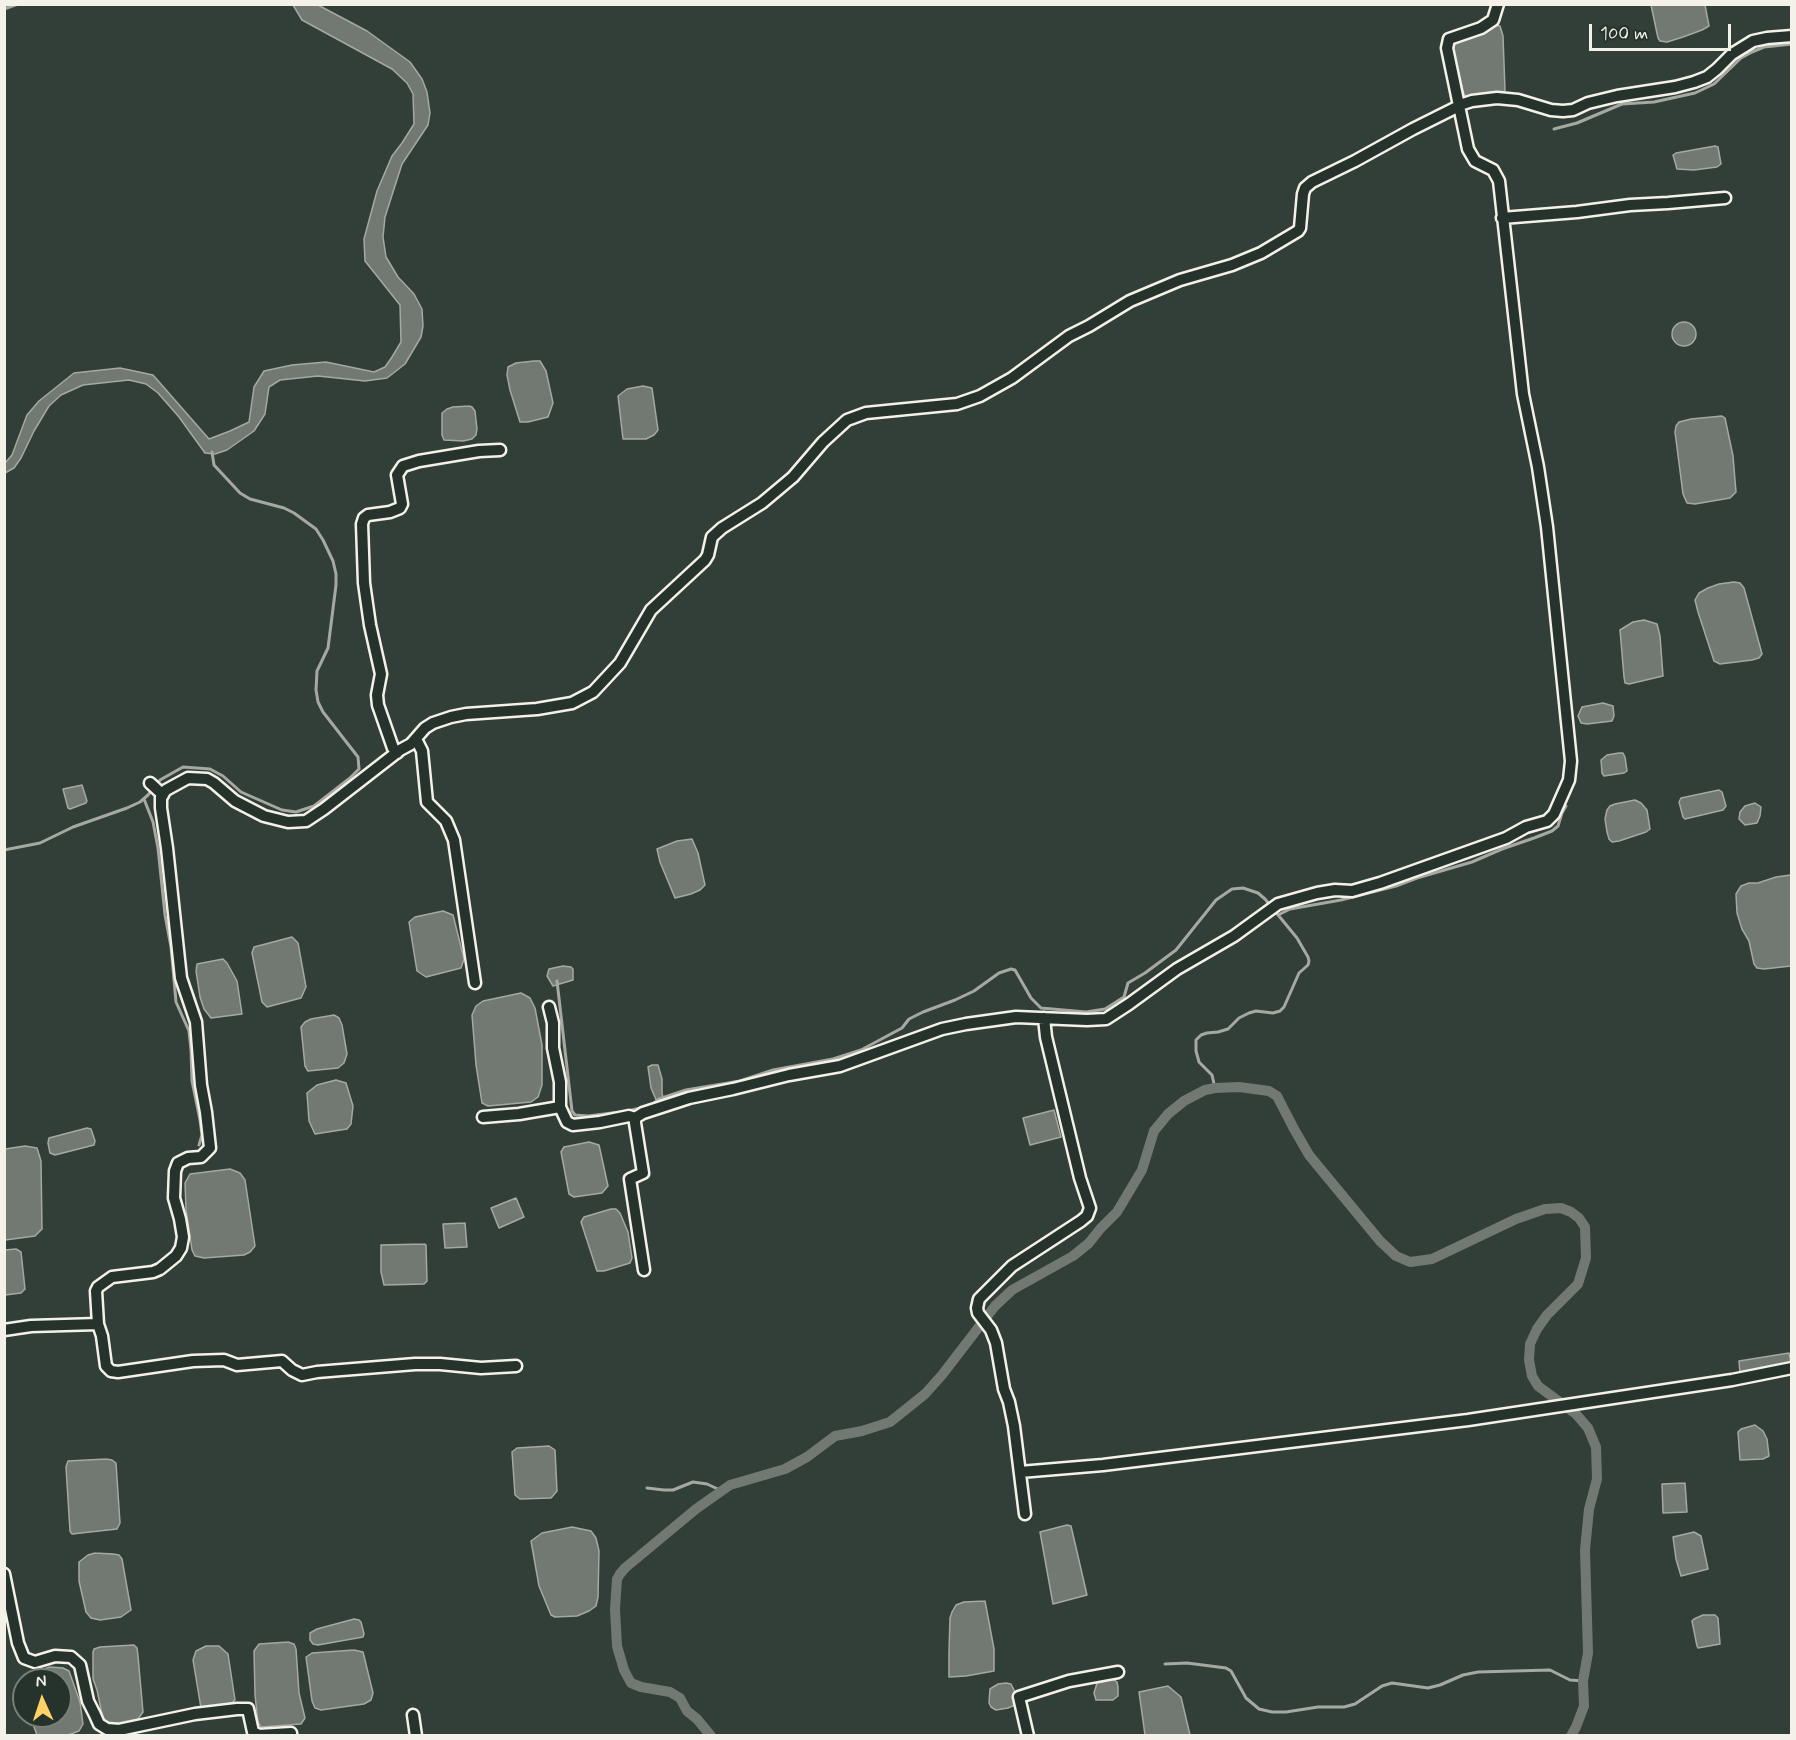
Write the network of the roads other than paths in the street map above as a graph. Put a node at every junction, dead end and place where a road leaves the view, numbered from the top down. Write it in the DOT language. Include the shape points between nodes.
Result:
graph roads {
  1 [pos="1498,4"];
  2 [pos="1791,36"];
  3 [pos="1459,106"];
  4 [pos="1725,198"];
  5 [pos="1502,218"];
  6 [pos="500,450"];
  7 [pos="416,739"];
  8 [pos="397,753"];
  9 [pos="150,783"];
  10 [pos="161,793"];
  11 [pos="475,982"];
  12 [pos="549,1007"];
  13 [pos="1044,1018"];
  14 [pos="560,1107"];
  15 [pos="483,1117"];
  16 [pos="635,1118"];
  17 [pos="644,1270"];
  18 [pos="98,1324"];
  19 [pos="4,1330"];
  20 [pos="516,1366"];
  21 [pos="1791,1368"];
  22 [pos="1020,1472"];
  23 [pos="1024,1514"];
  24 [pos="4,1574"];
  25 [pos="1118,1672"];
  26 [pos="413,1715"];
  27 [pos="291,1736"];
  28 [pos="416,1736"];
  29 [pos="1028,1736"];
  1 -- 3 [label="street" via="1488,24 1452,37 1447,43"];
  2 -- 3 [label="street" via="1753,41 1707,77 1694,82 1617,96 1573,110 1551,110 1497,98 1472,100"];
  3 -- 5 [label="street" via="1471,156 1496,174 1499,181"];
  3 -- 7 [label="street" via="1312,182 1303,194 1298,231 1261,253 1130,301 1069,336 980,396 957,404 866,413 847,420 794,477 712,537 705,560 651,610 620,663 585,697 559,706 451,717 425,728"];
  4 -- 5 [label="street"];
  5 -- 13 [label="street" via="1522,394 1547,527 1571,760 1569,780 1554,814 1547,821 1506,838 1370,886 1317,893 1272,909 1113,1015 1097,1020"];
  6 -- 8 [label="street" via="403,466 397,475 400,508 364,518 364,583 381,674 378,705"];
  7 -- 8 [label="street"];
  7 -- 11 [label="street" via="422,751 427,802 446,821 454,840"];
  8 -- 10 [label="street" via="319,813 298,822 276,820 251,810 207,779 188,778"];
  9 -- 10 [label="street"];
  10 -- 18 [label="street" via="181,978 196,1022 210,1148 201,1157 178,1163 175,1171 174,1198 183,1237 176,1256 153,1272 112,1277 98,1287"];
  12 -- 14 [label="street" via="554,1023"];
  13 -- 16 [label="street" via="986,1020 942,1029 840,1066 689,1098"];
  13 -- 22 [label="street" via="1090,1208 1081,1221 1012,1266 979,1299 978,1313 996,1343"];
  14 -- 15 [label="street"];
  14 -- 16 [label="street" via="564,1118 573,1125"];
  16 -- 17 [label="street" via="643,1173 630,1179"];
  18 -- 19 [label="street"];
  18 -- 20 [label="street" via="106,1366 118,1372 224,1360 237,1365 282,1361 302,1375 415,1364"];
  21 -- 22 [label="street" via="1550,1409"];
  22 -- 23 [label="street"];
  24 -- 27 [label="street" via="24,1659 35,1662 55,1656 71,1657 80,1665 88,1701 99,1724 107,1730 248,1709 253,1732 259,1736"];
  25 -- 29 [label="street" via="1069,1681 1019,1698"];
  26 -- 28 [label="street"];
}
